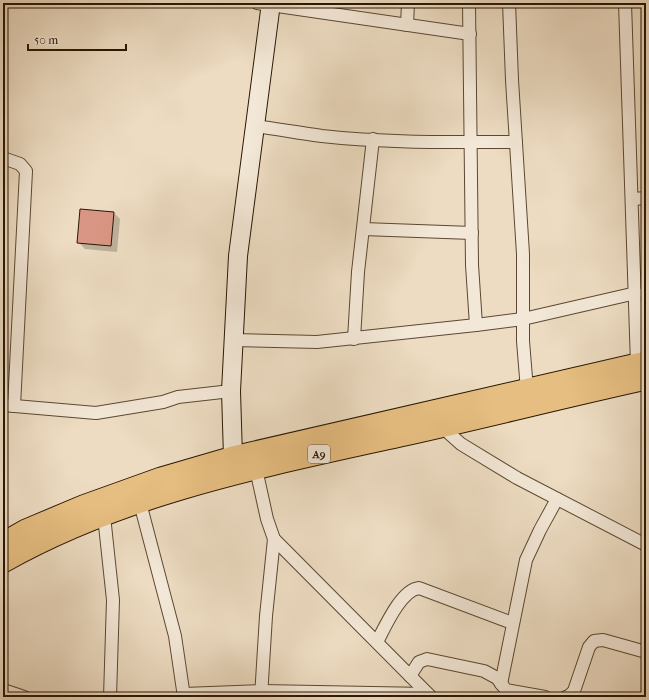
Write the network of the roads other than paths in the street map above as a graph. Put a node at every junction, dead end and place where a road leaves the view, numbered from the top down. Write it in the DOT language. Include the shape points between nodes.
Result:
graph roads {
  1 [pos="408,3"];
  2 [pos="469,3"];
  3 [pos="510,3"];
  4 [pos="625,3"];
  5 [pos="266,4"];
  6 [pos="407,25"];
  7 [pos="470,34"];
  8 [pos="256,126"];
  9 [pos="373,139"];
  10 [pos="471,142"];
  11 [pos="516,142"];
  12 [pos="3,158"];
  13 [pos="646,198"];
  14 [pos="633,199"];
  15 [pos="363,229"];
  16 [pos="472,232"];
  17 [pos="636,293"];
  18 [pos="523,319"];
  19 [pos="476,325"];
  20 [pos="354,339"];
  21 [pos="233,340"];
  22 [pos="643,369"];
  23 [pos="527,390"];
  24 [pos="231,391"];
  25 [pos="8,405"];
  26 [pos="442,427"];
  27 [pos="233,457"];
  28 [pos="256,469"];
  29 [pos="557,499"];
  30 [pos="140,503"];
  31 [pos="104,516"];
  32 [pos="274,539"];
  33 [pos="3,543"];
  34 [pos="646,545"];
  35 [pos="3,562"];
  36 [pos="512,623"];
  37 [pos="376,642"];
  38 [pos="646,652"];
  39 [pos="410,676"];
  40 [pos="500,684"];
  41 [pos="3,690"];
  42 [pos="261,694"];
  43 [pos="184,695"];
  44 [pos="338,695"];
  45 [pos="429,696"];
  46 [pos="24,697"];
  47 [pos="110,697"];
  48 [pos="545,697"];
  49 [pos="566,697"];
  1 -- 6 [label="street"];
  2 -- 7 [label="street"];
  3 -- 11 [label="street"];
  4 -- 14 [label="street"];
  5 -- 6 [label="street"];
  5 -- 8 [label="main road"];
  6 -- 7 [label="street"];
  7 -- 10 [label="street"];
  8 -- 9 [label="street" via="323,136"];
  8 -- 21 [label="main road" via="240,236"];
  9 -- 10 [label="street"];
  9 -- 15 [label="street"];
  10 -- 11 [label="street"];
  10 -- 16 [label="street"];
  11 -- 18 [label="street" via="523,254"];
  12 -- 25 [label="street" via="20,164 26,171"];
  13 -- 14 [label="street"];
  14 -- 17 [label="street"];
  15 -- 16 [label="street"];
  15 -- 20 [label="street"];
  16 -- 19 [label="street"];
  17 -- 18 [label="street"];
  17 -- 22 [label="street"];
  18 -- 19 [label="street"];
  18 -- 23 [label="street"];
  19 -- 20 [label="street"];
  20 -- 21 [label="street" via="318,342"];
  21 -- 24 [label="main road"];
  22 -- 23 [label="highway, A9"];
  22 -- 26 [label="highway, A9"];
  23 -- 27 [label="highway, A9"];
  24 -- 25 [label="street" via="178,397 163,402 96,413"];
  24 -- 27 [label="main road"];
  26 -- 28 [label="highway, A9"];
  26 -- 29 [label="street" via="461,444"];
  27 -- 33 [label="highway, A9" via="161,478 91,504 26,530"];
  28 -- 30 [label="highway, A9"];
  28 -- 32 [label="street" via="266,519"];
  29 -- 34 [label="street"];
  29 -- 36 [label="street" via="526,560"];
  30 -- 31 [label="highway, A9"];
  30 -- 43 [label="street" via="175,636"];
  31 -- 35 [label="highway, A9" via="33,545"];
  31 -- 47 [label="street" via="113,600"];
  32 -- 37 [label="street"];
  32 -- 42 [label="street"];
  36 -- 37 [label="street" via="414,588 405,595"];
  36 -- 40 [label="street"];
  37 -- 39 [label="street"];
  38 -- 49 [label="street" via="603,640 594,641 589,647 574,691"];
  39 -- 40 [label="street" via="419,662 427,659 484,671 497,678"];
  39 -- 45 [label="street"];
  40 -- 48 [label="street" via="506,690"];
  41 -- 46 [label="street"];
  42 -- 43 [label="street"];
  42 -- 44 [label="street"];
  44 -- 45 [label="street"];
}
